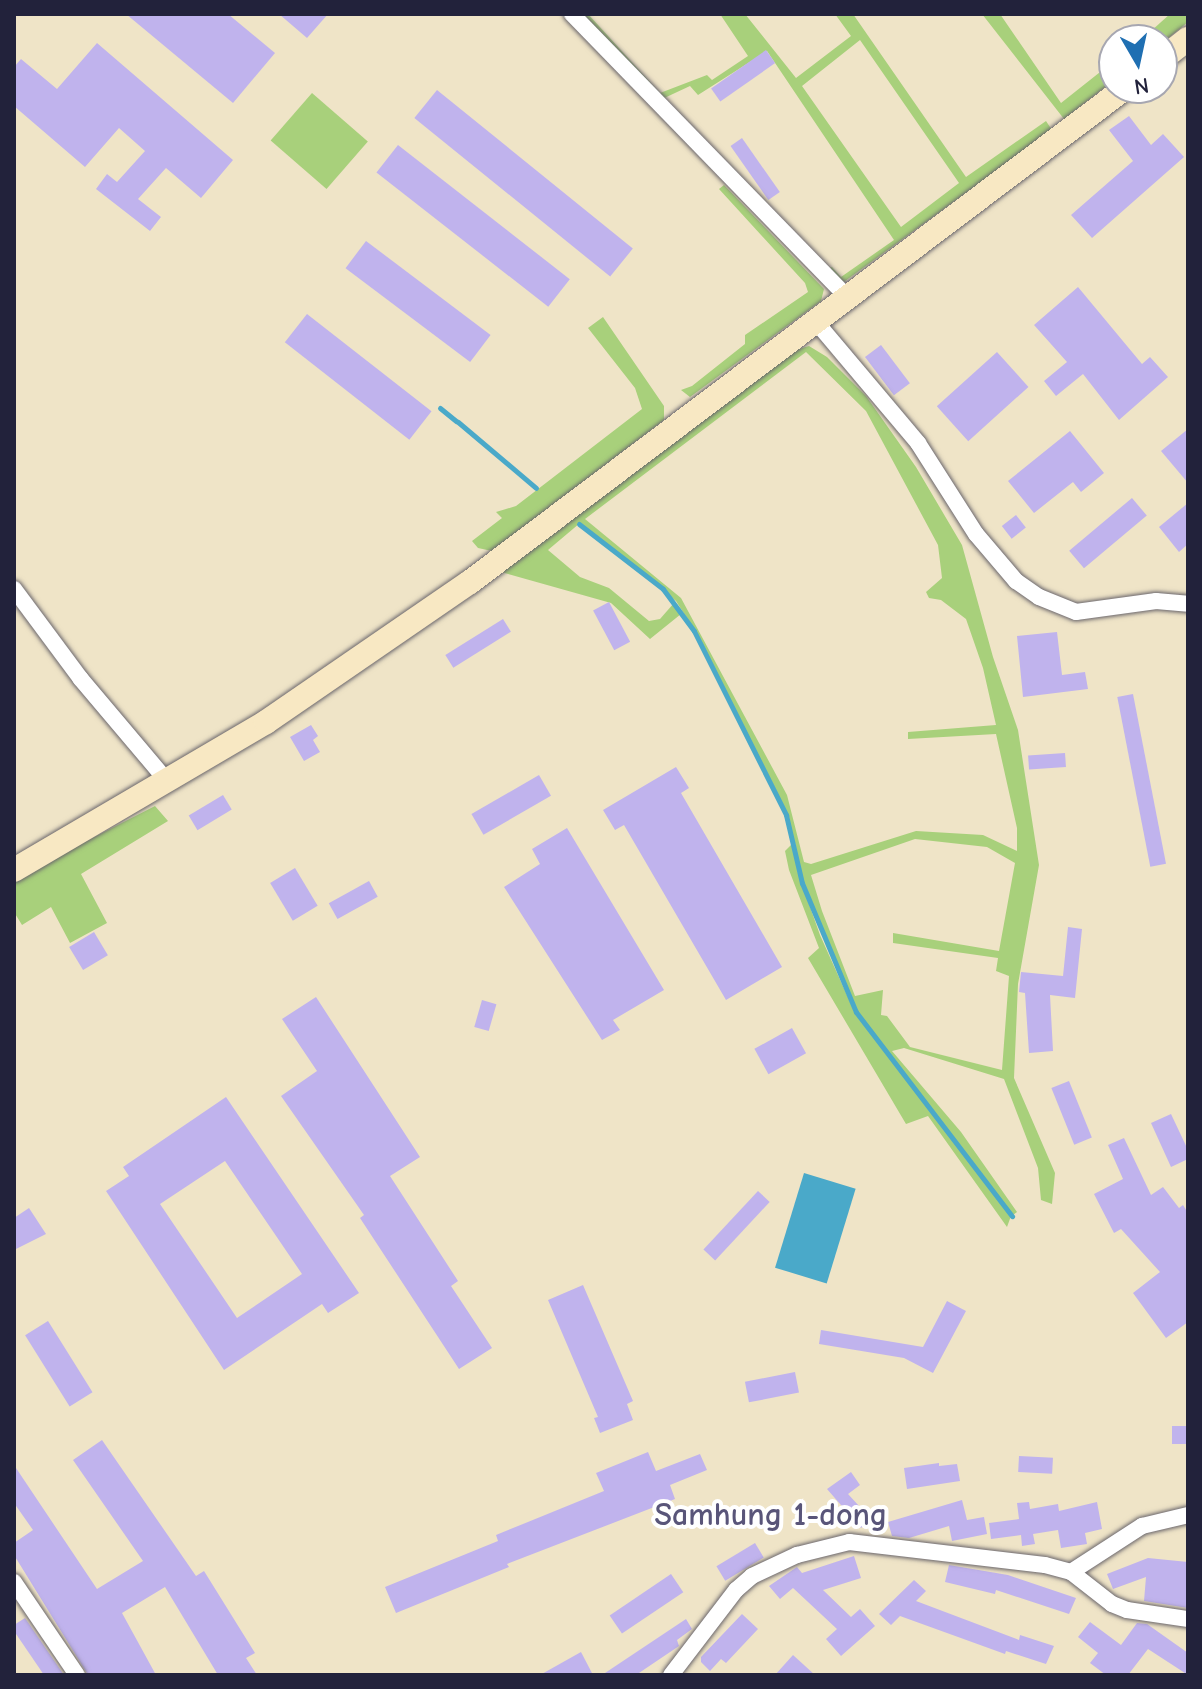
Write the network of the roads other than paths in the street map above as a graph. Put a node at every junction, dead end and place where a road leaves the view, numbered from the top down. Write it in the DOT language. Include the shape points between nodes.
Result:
graph roads {
  1 [pos="572,14"];
  2 [pos="1104,104"];
  3 [pos="849,299"];
  4 [pos="817,323"];
  5 [pos="14,589"];
  6 [pos="1188,604"];
  7 [pos="167,781"];
  8 [pos="14,870"];
  9 [pos="1188,1515"];
  10 [pos="1071,1572"];
  11 [pos="14,1582"];
  12 [pos="1188,1619"];
  13 [pos="77,1675"];
  14 [pos="671,1675"];
  1 -- 3 [label="street"];
  2 -- 3 [label="street"];
  3 -- 4 [label="street"];
  4 -- 6 [label="street" via="918,443 976,534 1016,581 1076,612 1131,602"];
  4 -- 7 [label="street" via="470,582 266,722"];
  5 -- 7 [label="street"];
  7 -- 8 [label="street"];
  9 -- 10 [label="street" via="1142,1526"];
  10 -- 12 [label="street" via="1127,1610"];
  10 -- 14 [label="street" via="849,1542 797,1555 752,1576 736,1590"];
  11 -- 13 [label="street"];
}
